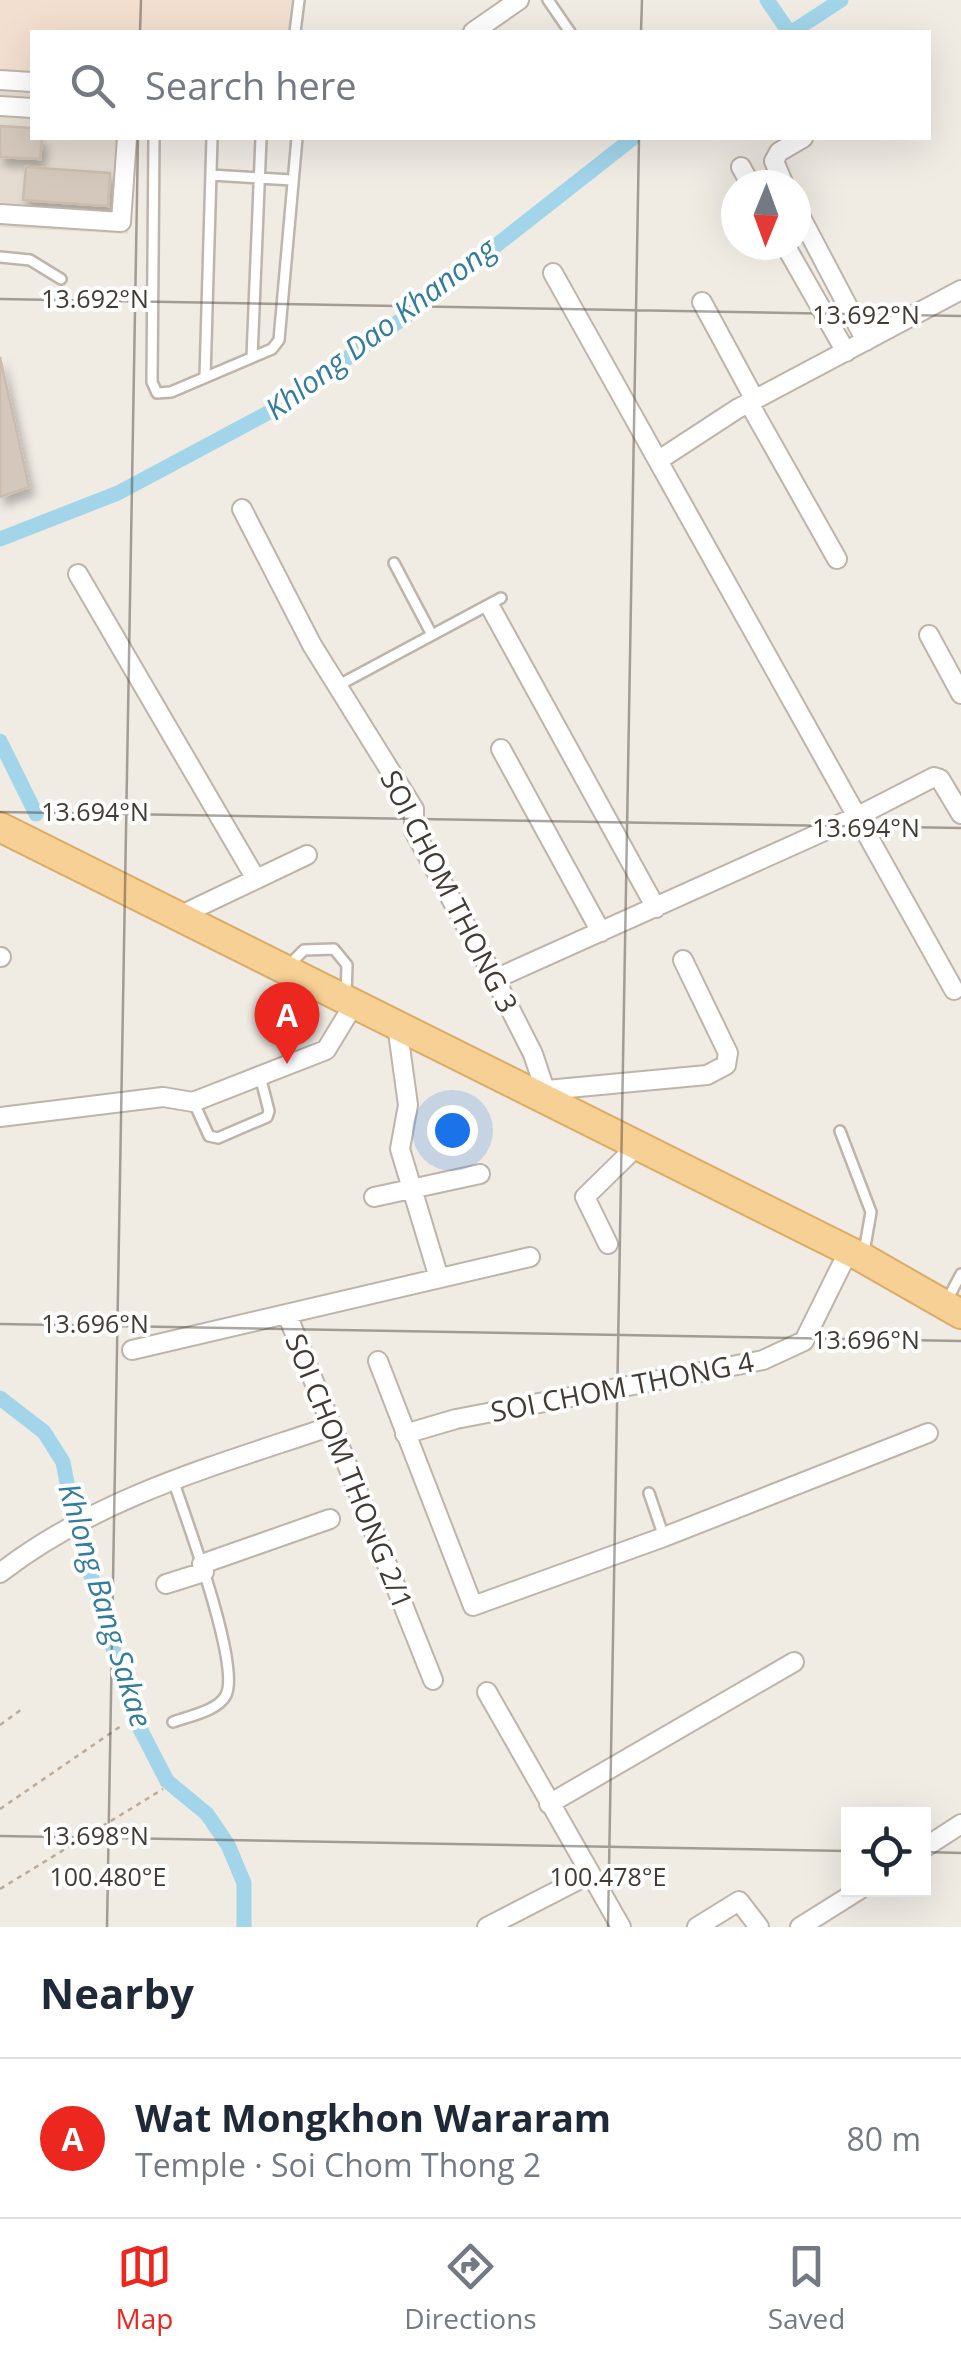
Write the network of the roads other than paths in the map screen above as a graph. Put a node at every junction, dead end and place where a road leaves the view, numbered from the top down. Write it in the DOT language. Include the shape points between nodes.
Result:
graph roads {
  1 [pos="299,0"];
  2 [pos="548,0"];
  3 [pos="509,3"];
  4 [pos="295,30"];
  5 [pos="475,30"];
  6 [pos="569,30"];
  7 [pos="0,80"];
  8 [pos="30,82"];
  9 [pos="0,106"];
  10 [pos="30,108"];
  11 [pos="127,140"];
  12 [pos="154,140"];
  13 [pos="212,140"];
  14 [pos="261,140"];
  15 [pos="297,140"];
  16 [pos="800,140"];
  17 [pos="742,167"];
  18 [pos="744,170"];
  19 [pos="778,170"];
  20 [pos="211,175"];
  21 [pos="258,177"];
  22 [pos="292,180"];
  23 [pos="0,214"];
  24 [pos="811,236"];
  25 [pos="0,257"];
  26 [pos="794,260"];
  27 [pos="553,273"];
  28 [pos="61,279"];
  29 [pos="961,290"];
  30 [pos="702,302"];
  31 [pos="866,341"];
  32 [pos="846,352"];
  33 [pos="252,357"];
  34 [pos="205,377"];
  35 [pos="752,401"];
  36 [pos="659,460"];
  37 [pos="242,510"];
  38 [pos="836,558"];
  39 [pos="394,563"];
  40 [pos="78,574"];
  41 [pos="497,604"];
  42 [pos="929,635"];
  43 [pos="432,636"];
  44 [pos="340,685"];
  45 [pos="961,694"];
  46 [pos="502,749"];
  47 [pos="961,814"];
  48 [pos="860,815"];
  49 [pos="0,828"];
  50 [pos="308,855"];
  51 [pos="256,879"];
  52 [pos="656,908"];
  53 [pos="180,916"];
  54 [pos="600,932"];
  55 [pos="683,960"];
  56 [pos="286,968"];
  57 [pos="495,979"];
  58 [pos="954,990"];
  59 [pos="350,1002"];
  60 [pos="398,1025"];
  61 [pos="260,1076"];
  62 [pos="548,1096"];
  63 [pos="193,1102"];
  64 [pos="0,1116"];
  65 [pos="840,1131"];
  66 [pos="637,1146"];
  67 [pos="480,1174"];
  68 [pos="413,1186"];
  69 [pos="374,1197"];
  70 [pos="608,1244"];
  71 [pos="855,1255"];
  72 [pos="530,1257"];
  73 [pos="961,1274"];
  74 [pos="439,1278"];
  75 [pos="952,1310"];
  76 [pos="288,1314"];
  77 [pos="132,1350"];
  78 [pos="378,1361"];
  79 [pos="332,1426"];
  80 [pos="928,1433"];
  81 [pos="405,1434"];
  82 [pos="173,1480"];
  83 [pos="649,1493"];
  84 [pos="330,1519"];
  85 [pos="664,1537"];
  86 [pos="203,1568"];
  87 [pos="0,1573"];
  88 [pos="166,1584"];
  89 [pos="794,1662"];
  90 [pos="433,1680"];
  91 [pos="487,1692"];
  92 [pos="173,1722"];
  93 [pos="549,1804"];
  94 [pos="961,1824"];
  95 [pos="931,1843"];
  96 [pos="588,1875"];
  97 [pos="847,1897"];
  98 [pos="487,1927"];
  99 [pos="621,1927"];
  100 [pos="697,1927"];
  101 [pos="758,1927"];
  102 [pos="800,1927"];
  1 -- 4 [label="lane"];
  2 -- 6 [label="lane"];
  3 -- 5 [label="street"];
  7 -- 8 [label="street"];
  9 -- 10 [label="street"];
  11 -- 23 [label="street" via="121,222"];
  12 -- 34 [label="lane" via="152,382 157,394"];
  13 -- 20 [label="lane"];
  14 -- 21 [label="lane"];
  15 -- 22 [label="lane"];
  16 -- 19 [label="street" via="779,152"];
  17 -- 18 [label="street"];
  20 -- 21 [label="lane"];
  20 -- 34 [label="lane"];
  21 -- 22 [label="lane"];
  21 -- 33 [label="lane"];
  22 -- 33 [label="lane" via="279,340"];
  24 -- 31 [label="street"];
  25 -- 28 [label="lane" via="30,260"];
  26 -- 32 [label="street"];
  27 -- 36 [label="street"];
  29 -- 31 [label="street"];
  30 -- 35 [label="street"];
  31 -- 32 [label="street"];
  32 -- 35 [label="street"];
  33 -- 34 [label="lane"];
  35 -- 36 [label="street"];
  35 -- 38 [label="street"];
  36 -- 48 [label="street"];
  37 -- 44 [label="street, SOI CHOM THONG 3" via="312,646"];
  39 -- 43 [label="lane"];
  40 -- 51 [label="street"];
  41 -- 43 [label="lane"];
  41 -- 52 [label="street"];
  42 -- 45 [label="street"];
  43 -- 44 [label="lane"];
  44 -- 57 [label="street, SOI CHOM THONG 3" via="414,808 414,831"];
  46 -- 54 [label="street"];
  47 -- 48 [label="street" via="934,777"];
  48 -- 52 [label="street"];
  48 -- 58 [label="street"];
  49 -- 53 [label="main road"];
  50 -- 51 [label="street"];
  51 -- 53 [label="street"];
  52 -- 54 [label="street"];
  53 -- 56 [label="main road"];
  54 -- 57 [label="street"];
  55 -- 62 [label="street" via="728,1054 726,1065 706,1075"];
  56 -- 59 [label="main road"];
  56 -- 59 [label="lane" via="304,950 334,949 347,965"];
  57 -- 62 [label="street, SOI CHOM THONG 3"];
  59 -- 60 [label="main road"];
  59 -- 61 [label="street" via="326,1050"];
  60 -- 62 [label="main road"];
  60 -- 68 [label="street" via="408,1105 400,1149"];
  61 -- 63 [label="street"];
  61 -- 63 [label="lane" via="267,1118 218,1138 209,1136"];
  62 -- 66 [label="main road"];
  63 -- 64 [label="street" via="162,1097"];
  65 -- 71 [label="lane" via="871,1212"];
  66 -- 70 [label="street" via="585,1197"];
  66 -- 71 [label="main road"];
  67 -- 68 [label="street"];
  68 -- 69 [label="street"];
  68 -- 74 [label="street"];
  71 -- 75 [label="main road"];
  71 -- 81 [label="street, SOI CHOM THONG 4" via="804,1342 763,1360"];
  72 -- 74 [label="street, SOI CHOM THONG 2/1"];
  73 -- 75 [label="lane"];
  74 -- 76 [label="street, SOI CHOM THONG 2/1"];
  76 -- 77 [label="street"];
  76 -- 79 [label="street, SOI CHOM THONG 2/1"];
  78 -- 81 [label="street"];
  79 -- 82 [label="street"];
  79 -- 90 [label="street, SOI CHOM THONG 2/1"];
  80 -- 85 [label="street"];
  81 -- 85 [label="street" via="473,1606"];
  82 -- 86 [label="lane"];
  82 -- 87 [label="street" via="62,1528"];
  83 -- 85 [label="lane"];
  84 -- 86 [label="street"];
  86 -- 88 [label="street"];
  86 -- 92 [label="lane" via="229,1683 215,1706"];
  89 -- 93 [label="street"];
  91 -- 93 [label="street"];
  93 -- 96 [label="street"];
  94 -- 95 [label="street"];
  96 -- 98 [label="street"];
  96 -- 99 [label="street"];
  97 -- 102 [label="street"];
  100 -- 101 [label="street" via="739,1902"];
}
